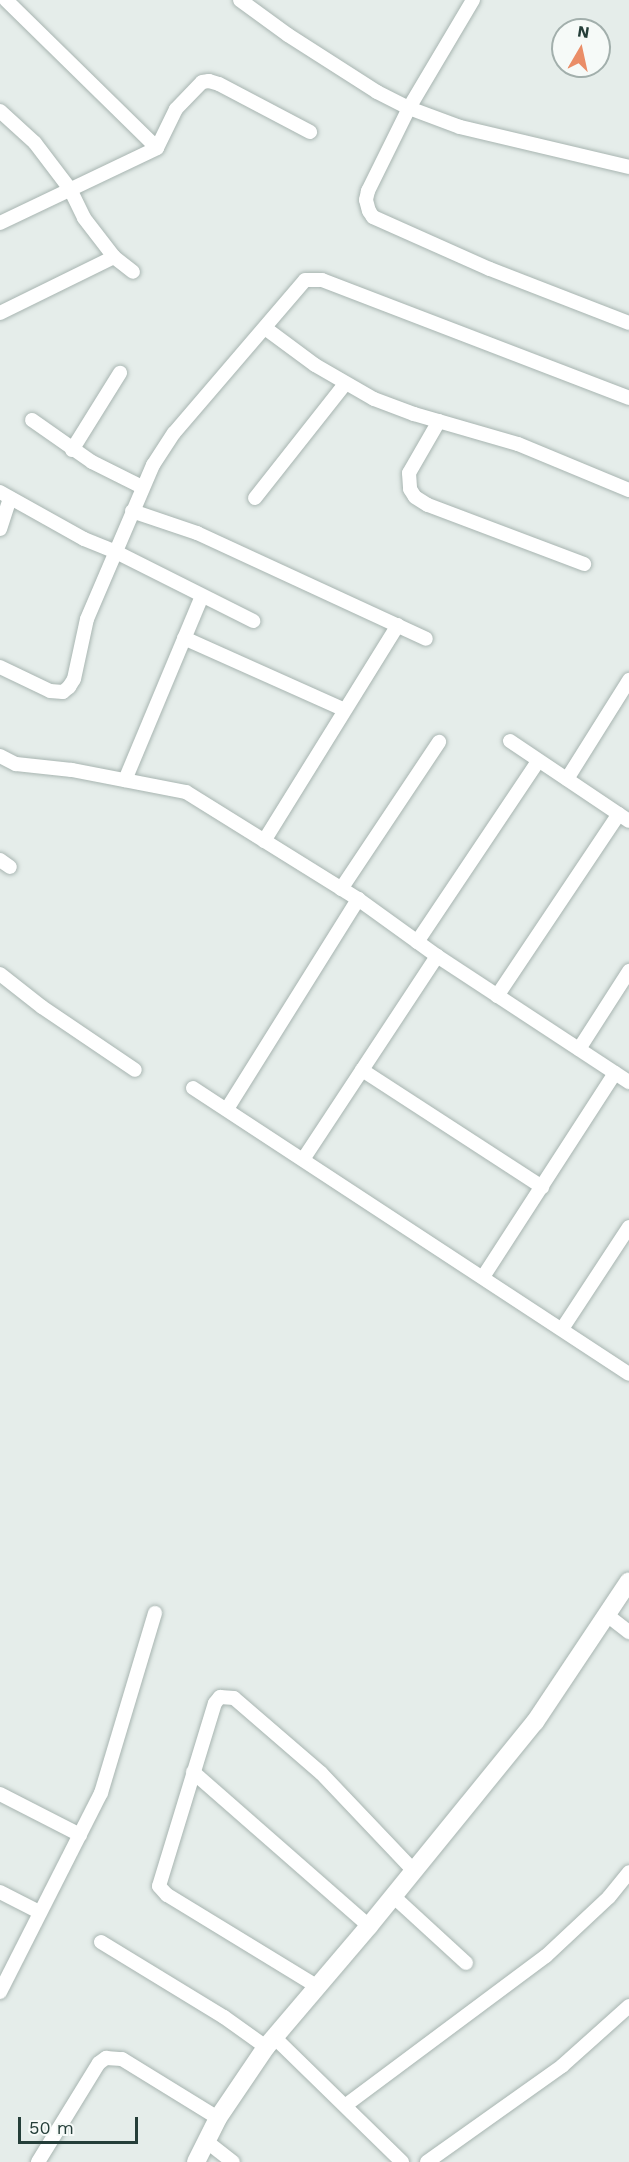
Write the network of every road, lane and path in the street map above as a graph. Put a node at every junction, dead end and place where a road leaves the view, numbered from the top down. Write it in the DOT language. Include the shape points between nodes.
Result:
graph roads {
  1 [pos="6,0"];
  2 [pos="240,0"];
  3 [pos="473,0"];
  4 [pos="409,108"];
  5 [pos="0,111"];
  6 [pos="310,132"];
  7 [pos="157,148"];
  8 [pos="629,167"];
  9 [pos="70,189"];
  10 [pos="0,223"];
  11 [pos="114,257"];
  12 [pos="133,272"];
  13 [pos="0,313"];
  14 [pos="629,323"];
  15 [pos="265,328"];
  16 [pos="120,373"];
  17 [pos="345,384"];
  18 [pos="629,398"];
  19 [pos="32,420"];
  20 [pos="439,421"];
  21 [pos="72,450"];
  22 [pos="142,487"];
  23 [pos="629,490"];
  24 [pos="5,496"];
  25 [pos="255,498"];
  26 [pos="132,511"];
  27 [pos="0,529"];
  28 [pos="114,552"];
  29 [pos="584,564"];
  30 [pos="202,596"];
  31 [pos="253,621"];
  32 [pos="398,625"];
  33 [pos="184,638"];
  34 [pos="426,639"];
  35 [pos="0,667"];
  36 [pos="629,680"];
  37 [pos="345,710"];
  38 [pos="510,741"];
  39 [pos="439,742"];
  40 [pos="0,756"];
  41 [pos="538,761"];
  42 [pos="567,779"];
  43 [pos="125,780"];
  44 [pos="624,818"];
  45 [pos="264,841"];
  46 [pos="341,889"];
  47 [pos="358,899"];
  48 [pos="417,942"];
  49 [pos="437,956"];
  50 [pos="629,971"];
  51 [pos="0,974"];
  52 [pos="497,996"];
  53 [pos="579,1049"];
  54 [pos="135,1070"];
  55 [pos="362,1070"];
  56 [pos="615,1073"];
  57 [pos="629,1082"];
  58 [pos="193,1088"];
  59 [pos="226,1109"];
  60 [pos="304,1158"];
  61 [pos="542,1187"];
  62 [pos="629,1227"];
  63 [pos="483,1277"];
  64 [pos="562,1329"];
  65 [pos="629,1374"];
  66 [pos="629,1581"];
  67 [pos="155,1613"];
  68 [pos="607,1614"];
  69 [pos="629,1632"];
  70 [pos="193,1772"];
  71 [pos="0,1794"];
  72 [pos="80,1835"];
  73 [pos="414,1871"];
  74 [pos="629,1872"];
  75 [pos="0,1892"];
  76 [pos="393,1896"];
  77 [pos="39,1912"];
  78 [pos="369,1926"];
  79 [pos="101,1942"];
  80 [pos="466,1963"];
  81 [pos="318,1987"];
  82 [pos="0,1992"];
  83 [pos="629,2006"];
  84 [pos="270,2042"];
  85 [pos="346,2105"];
  86 [pos="218,2118"];
  87 [pos="206,2141"];
  88 [pos="38,2162"];
  89 [pos="196,2162"];
  90 [pos="233,2162"];
  91 [pos="402,2162"];
  92 [pos="427,2162"];
  1 -- 7 [label="street"];
  2 -- 4 [label="street" via="377,92"];
  3 -- 4 [label="street"];
  4 -- 8 [label="street" via="460,127"];
  4 -- 14 [label="street" via="368,191 366,206 373,217 490,269"];
  5 -- 9 [label="street" via="34,143"];
  6 -- 7 [label="street" via="209,81 193,89 177,109"];
  7 -- 9 [label="street"];
  9 -- 10 [label="street"];
  9 -- 11 [label="street" via="84,218"];
  11 -- 12 [label="street"];
  11 -- 13 [label="street"];
  15 -- 17 [label="street"];
  15 -- 18 [label="street" via="305,280 322,280"];
  15 -- 22 [label="street" via="174,433"];
  16 -- 21 [label="street"];
  17 -- 20 [label="street" via="374,399"];
  17 -- 25 [label="street"];
  19 -- 21 [label="street"];
  20 -- 23 [label="street" via="518,444"];
  20 -- 29 [label="street" via="409,473 415,497"];
  21 -- 22 [label="street"];
  22 -- 26 [label="street"];
  24 -- 27 [label="street"];
  24 -- 28 [label="street"];
  26 -- 28 [label="street"];
  26 -- 32 [label="street" via="197,533"];
  28 -- 30 [label="street"];
  28 -- 35 [label="street" via="87,619 69,687 63,692 50,691"];
  30 -- 31 [label="street"];
  30 -- 33 [label="street"];
  32 -- 34 [label="street"];
  32 -- 37 [label="street"];
  33 -- 37 [label="street"];
  33 -- 43 [label="street"];
  36 -- 42 [label="street"];
  37 -- 45 [label="street"];
  38 -- 41 [label="street"];
  39 -- 46 [label="street"];
  40 -- 43 [label="street" via="16,764"];
  41 -- 42 [label="street"];
  41 -- 48 [label="street"];
  42 -- 44 [label="street"];
  43 -- 45 [label="street" via="186,792"];
  44 -- 52 [label="street"];
  45 -- 46 [label="street"];
  46 -- 47 [label="street"];
  47 -- 48 [label="street"];
  47 -- 59 [label="street"];
  48 -- 49 [label="street"];
  49 -- 52 [label="street"];
  49 -- 55 [label="street"];
  50 -- 53 [label="street"];
  51 -- 54 [label="street"];
  52 -- 53 [label="street"];
  53 -- 56 [label="street"];
  55 -- 60 [label="street"];
  55 -- 61 [label="street"];
  56 -- 57 [label="street"];
  56 -- 61 [label="street"];
  58 -- 59 [label="street"];
  59 -- 60 [label="street"];
  60 -- 63 [label="street"];
  61 -- 63 [label="street"];
  62 -- 64 [label="street"];
  63 -- 64 [label="street"];
  64 -- 65 [label="street"];
  66 -- 68 [label="street"];
  67 -- 72 [label="street" via="101,1793"];
  68 -- 69 [label="street"];
  68 -- 73 [label="street" via="535,1722"];
  70 -- 73 [label="street" via="215,1702 220,1697 234,1698 321,1773"];
  70 -- 78 [label="street"];
  70 -- 81 [label="street" via="159,1886 167,1895"];
  71 -- 72 [label="street"];
  72 -- 77 [label="street"];
  73 -- 76 [label="street"];
  74 -- 85 [label="street" via="609,1898 546,1956"];
  75 -- 77 [label="street"];
  76 -- 78 [label="street"];
  76 -- 80 [label="street"];
  77 -- 82 [label="street"];
  78 -- 81 [label="street"];
  79 -- 84 [label="street"];
  81 -- 84 [label="street"];
  83 -- 92 [label="street" via="562,2067"];
  84 -- 85 [label="street"];
  84 -- 86 [label="street"];
  85 -- 91 [label="street"];
  86 -- 87 [label="street"];
  86 -- 88 [label="street" via="122,2059 106,2058 99,2063"];
  87 -- 89 [label="street"];
  87 -- 90 [label="street"];
}
